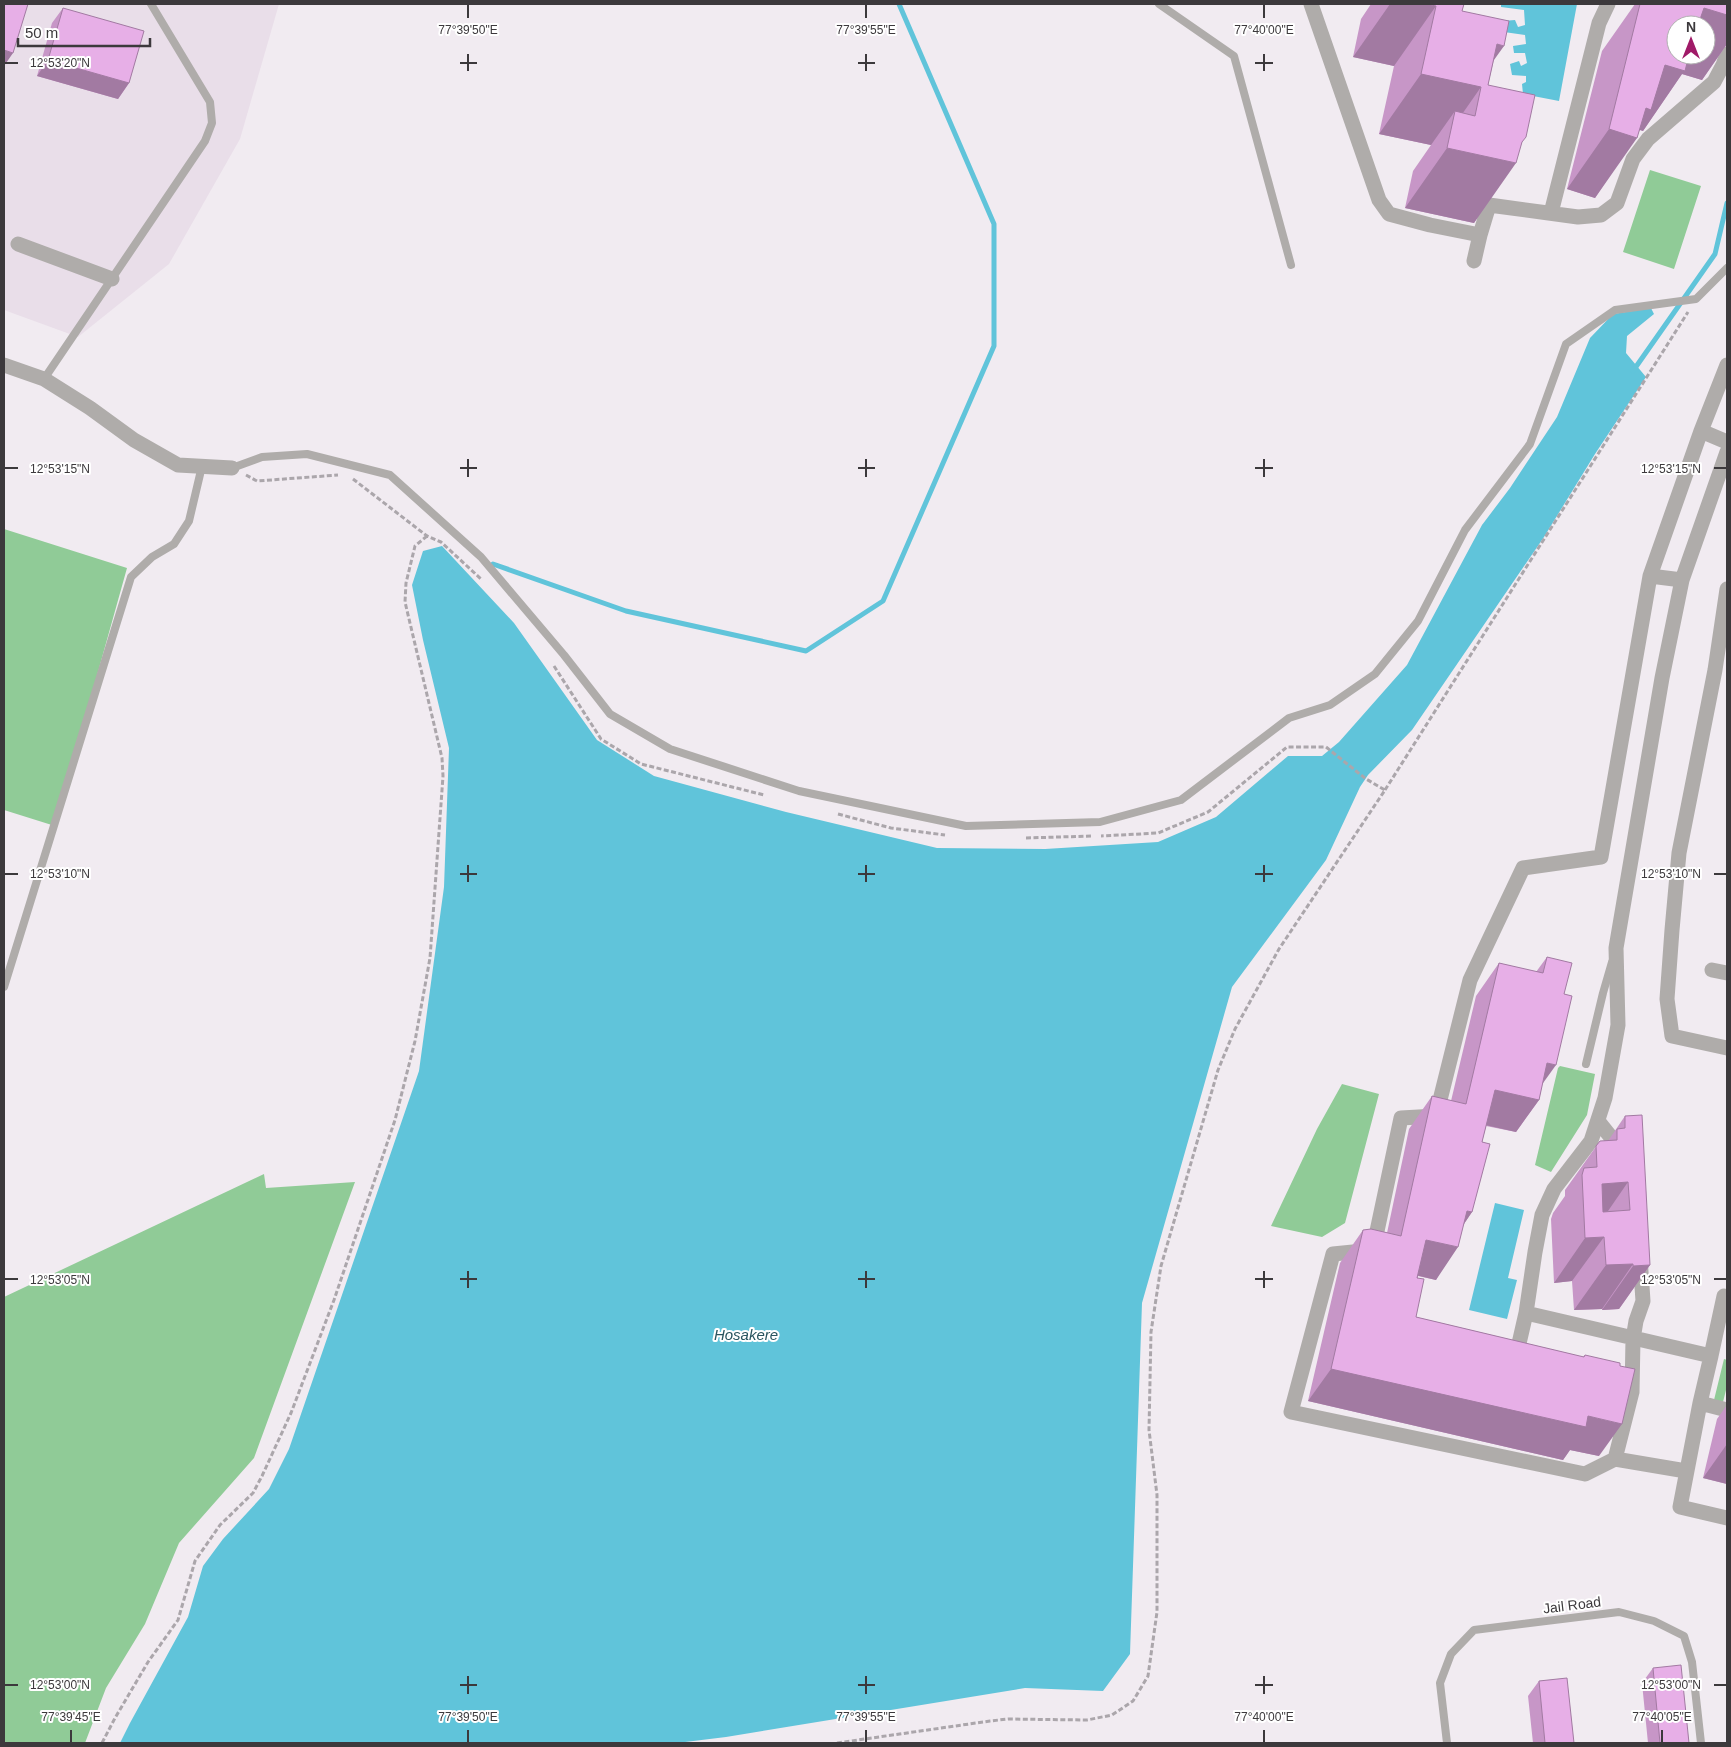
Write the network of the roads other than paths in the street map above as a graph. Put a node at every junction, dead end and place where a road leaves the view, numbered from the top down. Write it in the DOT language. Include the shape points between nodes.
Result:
graph roads {
  1 [pos="151,4"];
  2 [pos="1159,4"];
  3 [pos="1311,4"];
  4 [pos="1608,4"];
  5 [pos="1727,54"];
  6 [pos="1551,213"];
  7 [pos="1480,235"];
  8 [pos="18,244"];
  9 [pos="1474,262"];
  10 [pos="1291,265"];
  11 [pos="1727,268"];
  12 [pos="112,279"];
  13 [pos="4,365"];
  14 [pos="1727,365"];
  15 [pos="44,379"];
  16 [pos="1700,431"];
  17 [pos="1727,442"];
  18 [pos="1727,452"];
  19 [pos="202,466"];
  20 [pos="232,468"];
  21 [pos="1650,576"];
  22 [pos="1682,580"];
  23 [pos="1727,589"];
  24 [pos="1616,948"];
  25 [pos="4,987"];
  26 [pos="1727,1048"];
  27 [pos="1586,1064"];
  28 [pos="1598,1121"];
  29 [pos="1631,1165"];
  30 [pos="1640,1242"];
  31 [pos="1726,1294"];
  32 [pos="1526,1313"];
  33 [pos="1633,1339"];
  34 [pos="1711,1356"];
  35 [pos="1523,1369"];
  36 [pos="1596,1384"];
  37 [pos="1632,1392"];
  38 [pos="1700,1404"];
  39 [pos="1727,1410"];
  40 [pos="1615,1459"];
  41 [pos="1686,1472"];
  42 [pos="1727,1518"];
  43 [pos="1446,1743"];
  44 [pos="1701,1743"];
  1 -- 12 [label="lane" via="210,102 212,123 205,141"];
  2 -- 10 [label="lane" via="1234,56"];
  3 -- 7 [label="street" via="1379,200 1388,214"];
  4 -- 6 [label="street" via="1598,23"];
  5 -- 6 [label="street" via="1714,82 1648,138 1633,159 1618,203 1601,215 1578,217"];
  6 -- 7 [label="street" via="1488,205"];
  7 -- 9 [label="street"];
  8 -- 12 [label="street"];
  11 -- 20 [label="lane" via="1696,298 1615,310 1566,344 1530,444 1465,530 1418,621 1375,674 1330,705 1289,718 1181,800 1100,822 966,826 799,791 670,748 610,714 481,557 390,475 308,454 262,456"];
  12 -- 15 [label="lane"];
  13 -- 15 [label="street"];
  14 -- 16 [label="street"];
  15 -- 19 [label="street" via="134,440 178,465"];
  16 -- 17 [label="street"];
  16 -- 21 [label="street"];
  18 -- 22 [label="street"];
  19 -- 20 [label="street"];
  19 -- 25 [label="lane" via="189,521 174,544 152,557 131,577"];
  21 -- 22 [label="street"];
  21 -- 40 [label="street" via="1601,857 1523,868 1470,980 1436,1116 1401,1118 1372,1250 1333,1254 1291,1412 1585,1474"];
  22 -- 24 [label="street"];
  23 -- 26 [label="street" via="1679,853 1667,999 1672,1036"];
  24 -- 27 [label="lane"];
  24 -- 28 [label="street" via="1618,1025"];
  28 -- 29 [label="street"];
  28 -- 32 [label="street" via="1591,1141 1554,1189 1542,1214"];
  30 -- 33 [label="street" via="1643,1301"];
  31 -- 34 [label="street"];
  32 -- 33 [label="street"];
  32 -- 35 [label="street" via="1514,1367"];
  33 -- 34 [label="street"];
  33 -- 37 [label="street"];
  34 -- 38 [label="street"];
  36 -- 37 [label="street"];
  37 -- 40 [label="street"];
  38 -- 39 [label="street"];
  38 -- 41 [label="street"];
  40 -- 41 [label="street"];
  41 -- 42 [label="street" via="1680,1507"];
  43 -- 44 [label="lane, Jail Road" via="1440,1683 1451,1654 1474,1630 1620,1612 1654,1621 1684,1636 1692,1662"];
}
